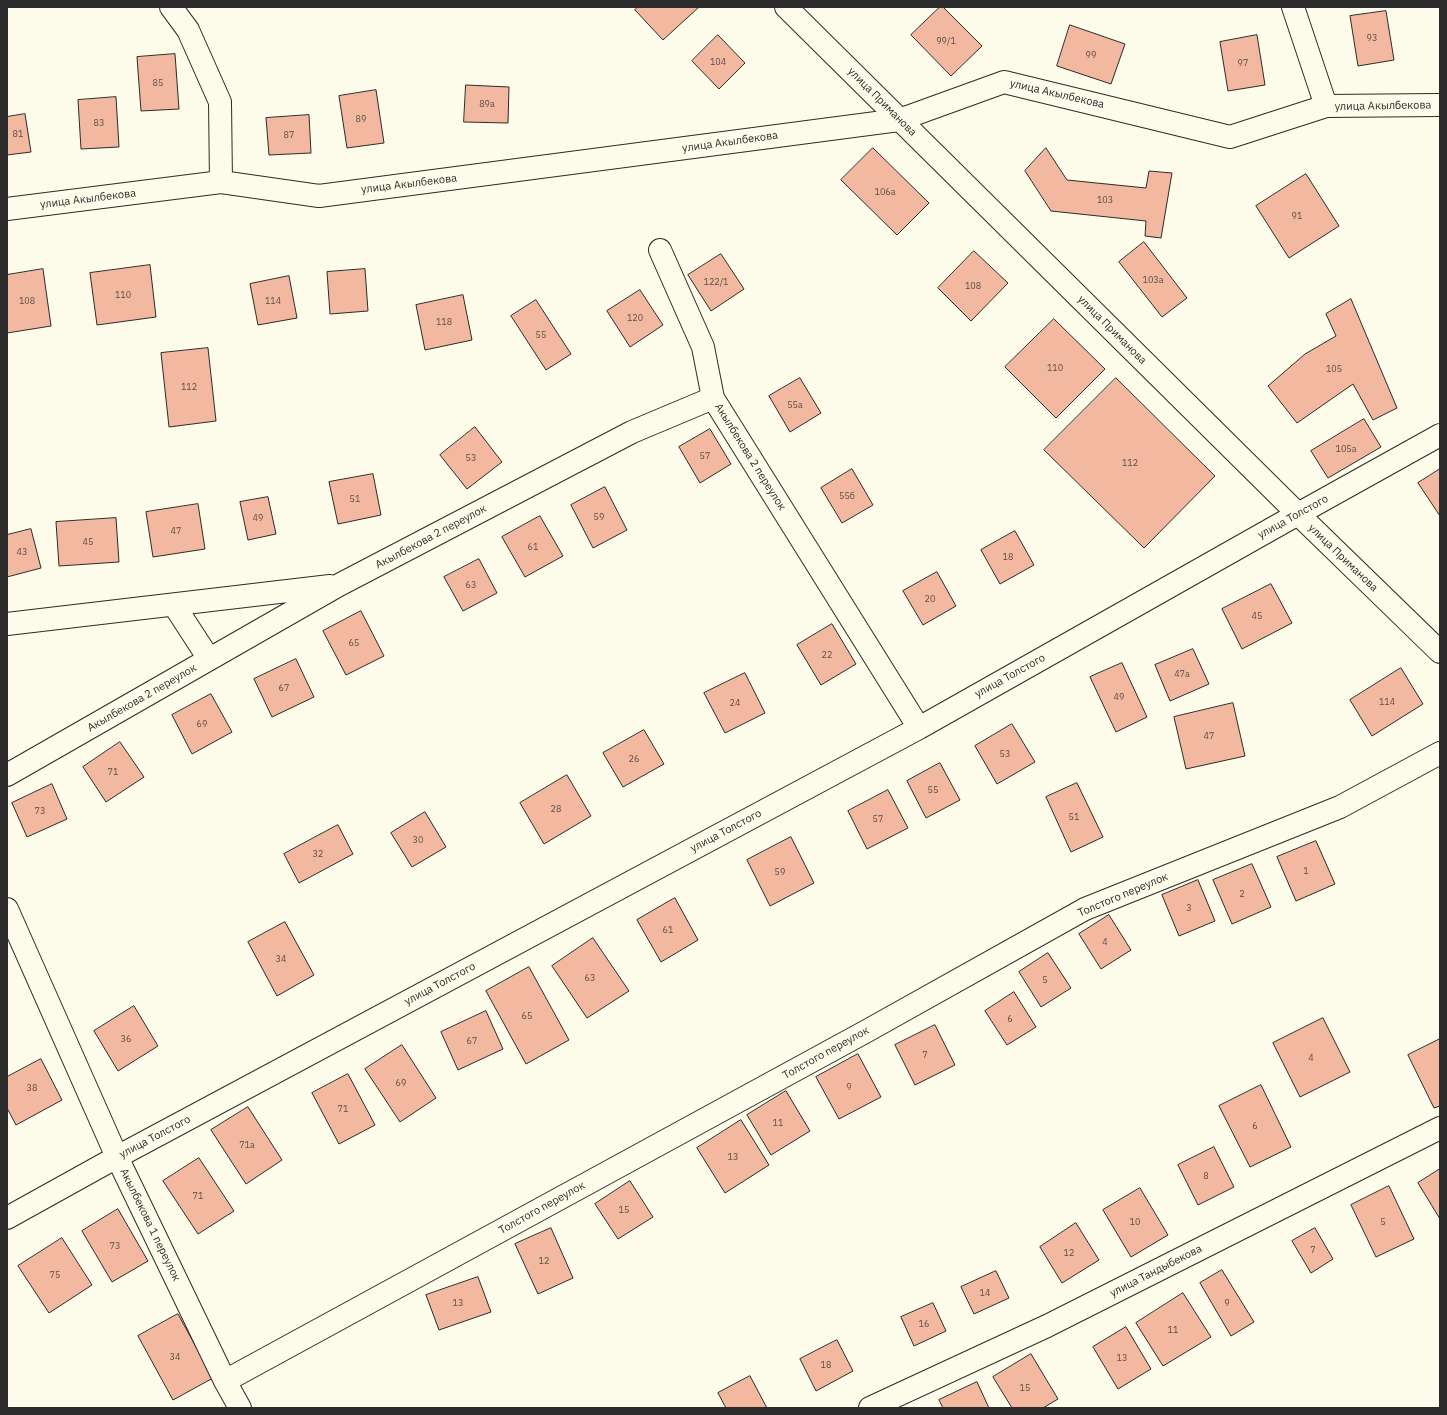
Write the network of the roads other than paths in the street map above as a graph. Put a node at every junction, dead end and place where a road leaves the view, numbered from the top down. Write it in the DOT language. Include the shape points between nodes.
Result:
graph roads {
  1 [pos="171,7"];
  2 [pos="786,7"];
  3 [pos="1293,7"];
  4 [pos="1440,105"];
  5 [pos="1326,106"];
  6 [pos="899,120"];
  7 [pos="220,182"];
  8 [pos="7,209"];
  9 [pos="660,250"];
  10 [pos="713,398"];
  11 [pos="1440,435"];
  12 [pos="1298,514"];
  13 [pos="339,585"];
  14 [pos="174,605"];
  15 [pos="7,624"];
  16 [pos="1440,652"];
  17 [pos="209,659"];
  18 [pos="919,728"];
  19 [pos="1440,753"];
  20 [pos="7,775"];
  21 [pos="7,909"];
  22 [pos="1440,1128"];
  23 [pos="117,1157"];
  24 [pos="7,1218"];
  25 [pos="225,1381"];
  26 [pos="240,1408"];
  27 [pos="870,1408"];
  1 -- 7 [label="street" via="188,30 220,102"];
  2 -- 6 [label="street, улица Приманова"];
  3 -- 5 [label="street"];
  4 -- 5 [label="street, улица Акылбекова"];
  5 -- 6 [label="street, улица Акылбекова" via="1230,137 1004,82"];
  6 -- 7 [label="street, улица Акылбекова" via="318,196"];
  6 -- 12 [label="street, улица Приманова"];
  7 -- 8 [label="street, улица Акылбекова"];
  9 -- 10 [label="street" via="703,347"];
  10 -- 13 [label="street, Акылбекова 2 переулок" via="632,432"];
  10 -- 18 [label="street, Акылбекова 2 переулок"];
  11 -- 12 [label="street, улица Толстого"];
  12 -- 16 [label="street, улица Приманова"];
  12 -- 18 [label="street, улица Толстого"];
  13 -- 14 [label="street, Акылбекова 2 переулок"];
  13 -- 17 [label="street, Акылбекова 2 переулок"];
  14 -- 15 [label="street, Акылбекова 2 переулок"];
  14 -- 17 [label="street"];
  17 -- 20 [label="street, Акылбекова 2 переулок"];
  18 -- 23 [label="street, улица Толстого"];
  19 -- 25 [label="street, Толстого переулок" via="1340,807 1085,909"];
  21 -- 23 [label="street, Акылбекова 1 переулок"];
  22 -- 27 [label="street, улица Тандыбекова" via="1047,1326"];
  23 -- 24 [label="street, улица Толстого"];
  23 -- 25 [label="street, Акылбекова 1 переулок"];
  25 -- 26 [label="street, Акылбекова 1 переулок"];
}
